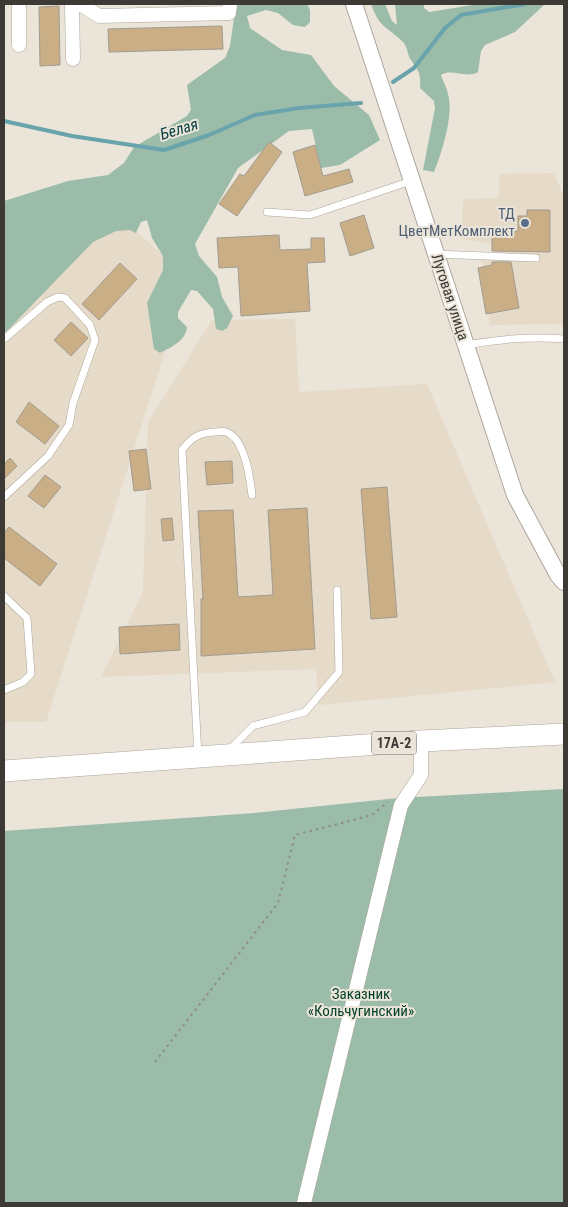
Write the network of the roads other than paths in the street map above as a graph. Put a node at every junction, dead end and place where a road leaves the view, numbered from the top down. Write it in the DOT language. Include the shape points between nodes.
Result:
graph roads {
  1 [pos="19,4"];
  2 [pos="72,4"];
  3 [pos="80,4"];
  4 [pos="230,4"];
  5 [pos="354,4"];
  6 [pos="19,45"];
  7 [pos="73,59"];
  8 [pos="412,180"];
  9 [pos="267,212"];
  10 [pos="436,254"];
  11 [pos="536,258"];
  12 [pos="4,339"];
  13 [pos="564,339"];
  14 [pos="466,345"];
  15 [pos="252,495"];
  16 [pos="4,497"];
  17 [pos="564,582"];
  18 [pos="337,590"];
  19 [pos="4,596"];
  20 [pos="4,690"];
  21 [pos="564,734"];
  22 [pos="421,741"];
  23 [pos="224,755"];
  24 [pos="198,756"];
  25 [pos="4,770"];
  26 [pos="304,1203"];
  1 -- 6 [label="street"];
  2 -- 7 [label="street"];
  3 -- 4 [label="street" via="99,16 229,13"];
  5 -- 8 [label="street, Луговая улица"];
  8 -- 9 [label="lane" via="310,215"];
  8 -- 10 [label="street, Луговая улица"];
  10 -- 11 [label="lane"];
  10 -- 14 [label="street, Луговая улица"];
  12 -- 16 [label="lane" via="40,307 58,297 65,298 90,325 95,340 69,425 48,456"];
  13 -- 14 [label="lane" via="535,337"];
  14 -- 17 [label="street, Луговая улица" via="515,495"];
  15 -- 24 [label="lane" via="244,454 236,439 226,432 204,432 192,437 182,450"];
  18 -- 23 [label="lane" via="340,672 305,712 252,726"];
  19 -- 20 [label="lane" via="27,618 31,674 23,682"];
  21 -- 22 [label="main road, 17А-2"];
  22 -- 23 [label="main road, 17А-2"];
  22 -- 26 [label="street" via="421,775 401,805"];
  23 -- 24 [label="main road, 17А-2"];
  24 -- 25 [label="main road, 17А-2"];
}
